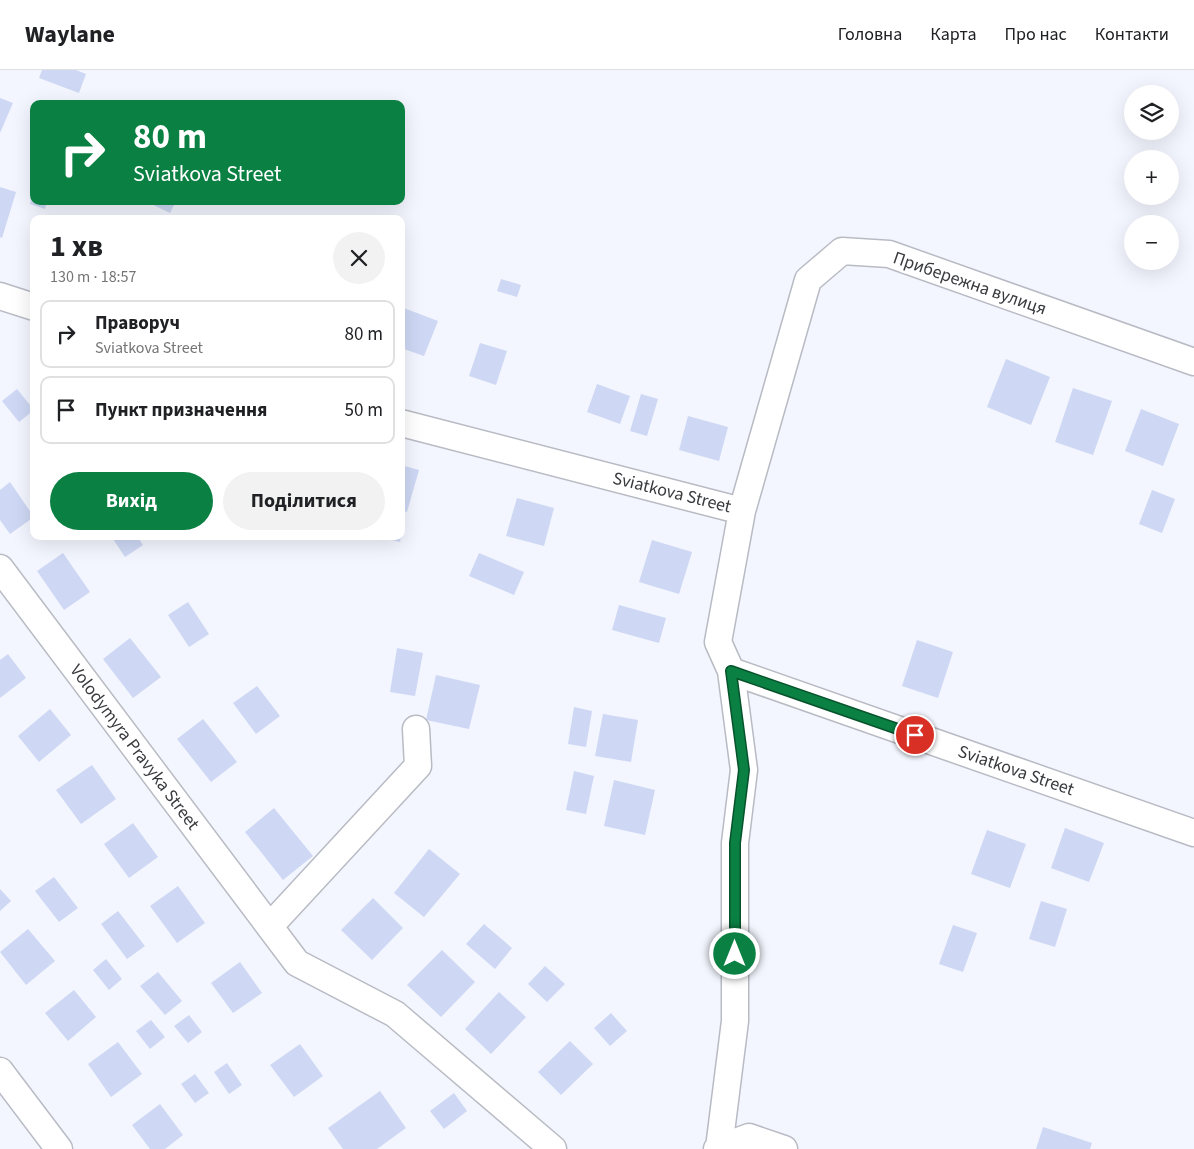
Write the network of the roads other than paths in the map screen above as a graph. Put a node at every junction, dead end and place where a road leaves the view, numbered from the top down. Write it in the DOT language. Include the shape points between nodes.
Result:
graph roads {
  1 [pos="0,296"];
  2 [pos="30,306"];
  3 [pos="1194,362"];
  4 [pos="405,424"];
  5 [pos="742,510"];
  6 [pos="0,568"];
  7 [pos="731,671"];
  8 [pos="416,729"];
  9 [pos="1194,833"];
  10 [pos="270,926"];
  11 [pos="0,1072"];
  12 [pos="718,1148"];
  13 [pos="59,1149"];
  14 [pos="553,1149"];
  15 [pos="784,1149"];
  1 -- 2 [label="street"];
  3 -- 5 [label="street, Прибережна вулиця" via="889,254 842,251 808,280"];
  4 -- 5 [label="street, Sviatkova Street"];
  5 -- 7 [label="street, Sviatkova Street" via="718,642"];
  6 -- 10 [label="street, Volodymyra Pravyka Street"];
  7 -- 9 [label="street, Sviatkova Street"];
  7 -- 12 [label="street" via="744,770 735,843 735,1021"];
  8 -- 10 [label="street" via="418,766"];
  10 -- 14 [label="street, Volodymyra Pravyka Street" via="298,963 394,1014"];
  11 -- 13 [label="street"];
  12 -- 15 [label="street" via="750,1137"];
}
